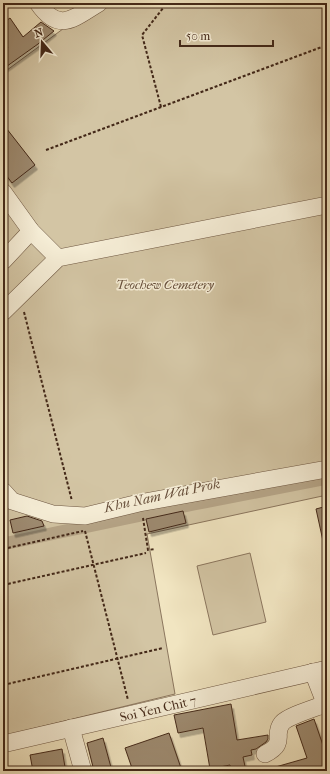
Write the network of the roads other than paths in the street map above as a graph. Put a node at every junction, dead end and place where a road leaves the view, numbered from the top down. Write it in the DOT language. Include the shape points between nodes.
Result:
graph roads {
  1 [pos="38,3"];
  2 [pos="99,3"];
  3 [pos="3,192"];
  4 [pos="327,205"];
  5 [pos="31,231"];
  6 [pos="58,258"];
  7 [pos="3,261"];
  8 [pos="3,312"];
  9 [pos="327,469"];
  10 [pos="3,491"];
  11 [pos="320,670"];
  12 [pos="326,706"];
  13 [pos="71,728"];
  14 [pos="3,744"];
  15 [pos="264,754"];
  16 [pos="83,771"];
  1 -- 2 [label="street" via="53,18 63,22"];
  3 -- 5 [label="street"];
  4 -- 6 [label="street"];
  5 -- 6 [label="street"];
  5 -- 7 [label="street"];
  6 -- 8 [label="street"];
  9 -- 10 [label="street" via="139,503 85,516 52,514 12,501"];
  11 -- 12 [label="street"];
  11 -- 13 [label="street, Soi Yen Chit 7"];
  12 -- 15 [label="street" via="283,722 277,746"];
  13 -- 14 [label="street, Soi Yen Chit 7"];
  13 -- 16 [label="street"];
}
